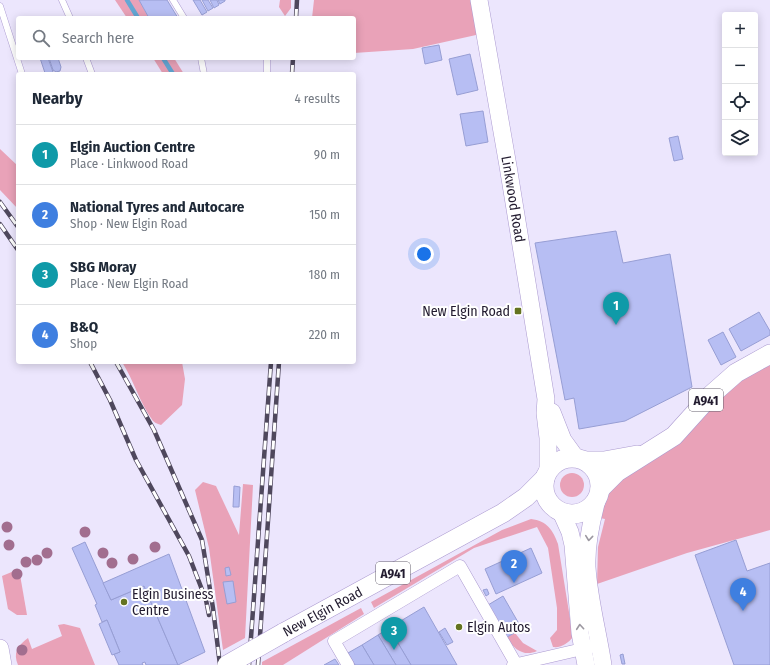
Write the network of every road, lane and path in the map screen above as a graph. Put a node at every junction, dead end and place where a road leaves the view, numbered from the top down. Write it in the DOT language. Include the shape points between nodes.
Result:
graph roads {
  1 [pos="62,0"];
  2 [pos="173,0"];
  3 [pos="479,0"];
  4 [pos="0,6"];
  5 [pos="69,16"];
  6 [pos="183,16"];
  7 [pos="16,55"];
  8 [pos="17,60"];
  9 [pos="87,60"];
  10 [pos="201,60"];
  11 [pos="267,60"];
  12 [pos="21,72"];
  13 [pos="91,72"];
  14 [pos="204,72"];
  15 [pos="267,72"];
  16 [pos="770,354"];
  17 [pos="546,399"];
  18 [pos="648,452"];
  19 [pos="581,459"];
  20 [pos="546,475"];
  21 [pos="599,494"];
  22 [pos="558,510"];
  23 [pos="503,513"];
  24 [pos="600,645"];
  25 [pos="0,648"];
  26 [pos="584,657"];
  27 [pos="514,664"];
  28 [pos="3,665"];
  29 [pos="227,665"];
  30 [pos="348,665"];
  31 [pos="603,665"];
  1 -- 5 [label="lane"];
  2 -- 6 [label="lane"];
  3 -- 17 [label="street, Linkwood Road"];
  4 -- 7 [label="lane"];
  8 -- 12 [label="lane"];
  9 -- 13 [label="lane"];
  10 -- 14 [label="lane"];
  11 -- 15 [label="lane"];
  16 -- 18 [label="main road, A941" via="736,373 711,395 674,436"];
  17 -- 19 [label="street, Linkwood Road" via="563,440"];
  17 -- 20 [label="street, Linkwood Road"];
  18 -- 19 [label="main road, A941" via="613,460"];
  18 -- 21 [label="main road, A941" via="617,472"];
  19 -- 20 [label="main road" via="562,459 553,465"];
  19 -- 21 [label="main road" via="597,471 600,479"];
  20 -- 22 [label="main road" via="546,496"];
  20 -- 23 [label="main road, New Elgin Road / A941" via="526,497"];
  21 -- 22 [label="main road" via="584,512 573,515"];
  21 -- 24 [label="street, one-way" via="588,539 587,566"];
  22 -- 23 [label="main road, New Elgin Road / A941" via="526,509"];
  26 -- 22 [label="street, one-way" via="573,545 570,532"];
  23 -- 29 [label="main road, New Elgin Road / A941, bridge"];
  24 -- 26 [label="street"];
  24 -- 31 [label="street"];
  25 -- 28 [label="street"];
  26 -- 27 [label="street"];
  27 -- 30 [label="street" via="460,566 334,641"];
}
